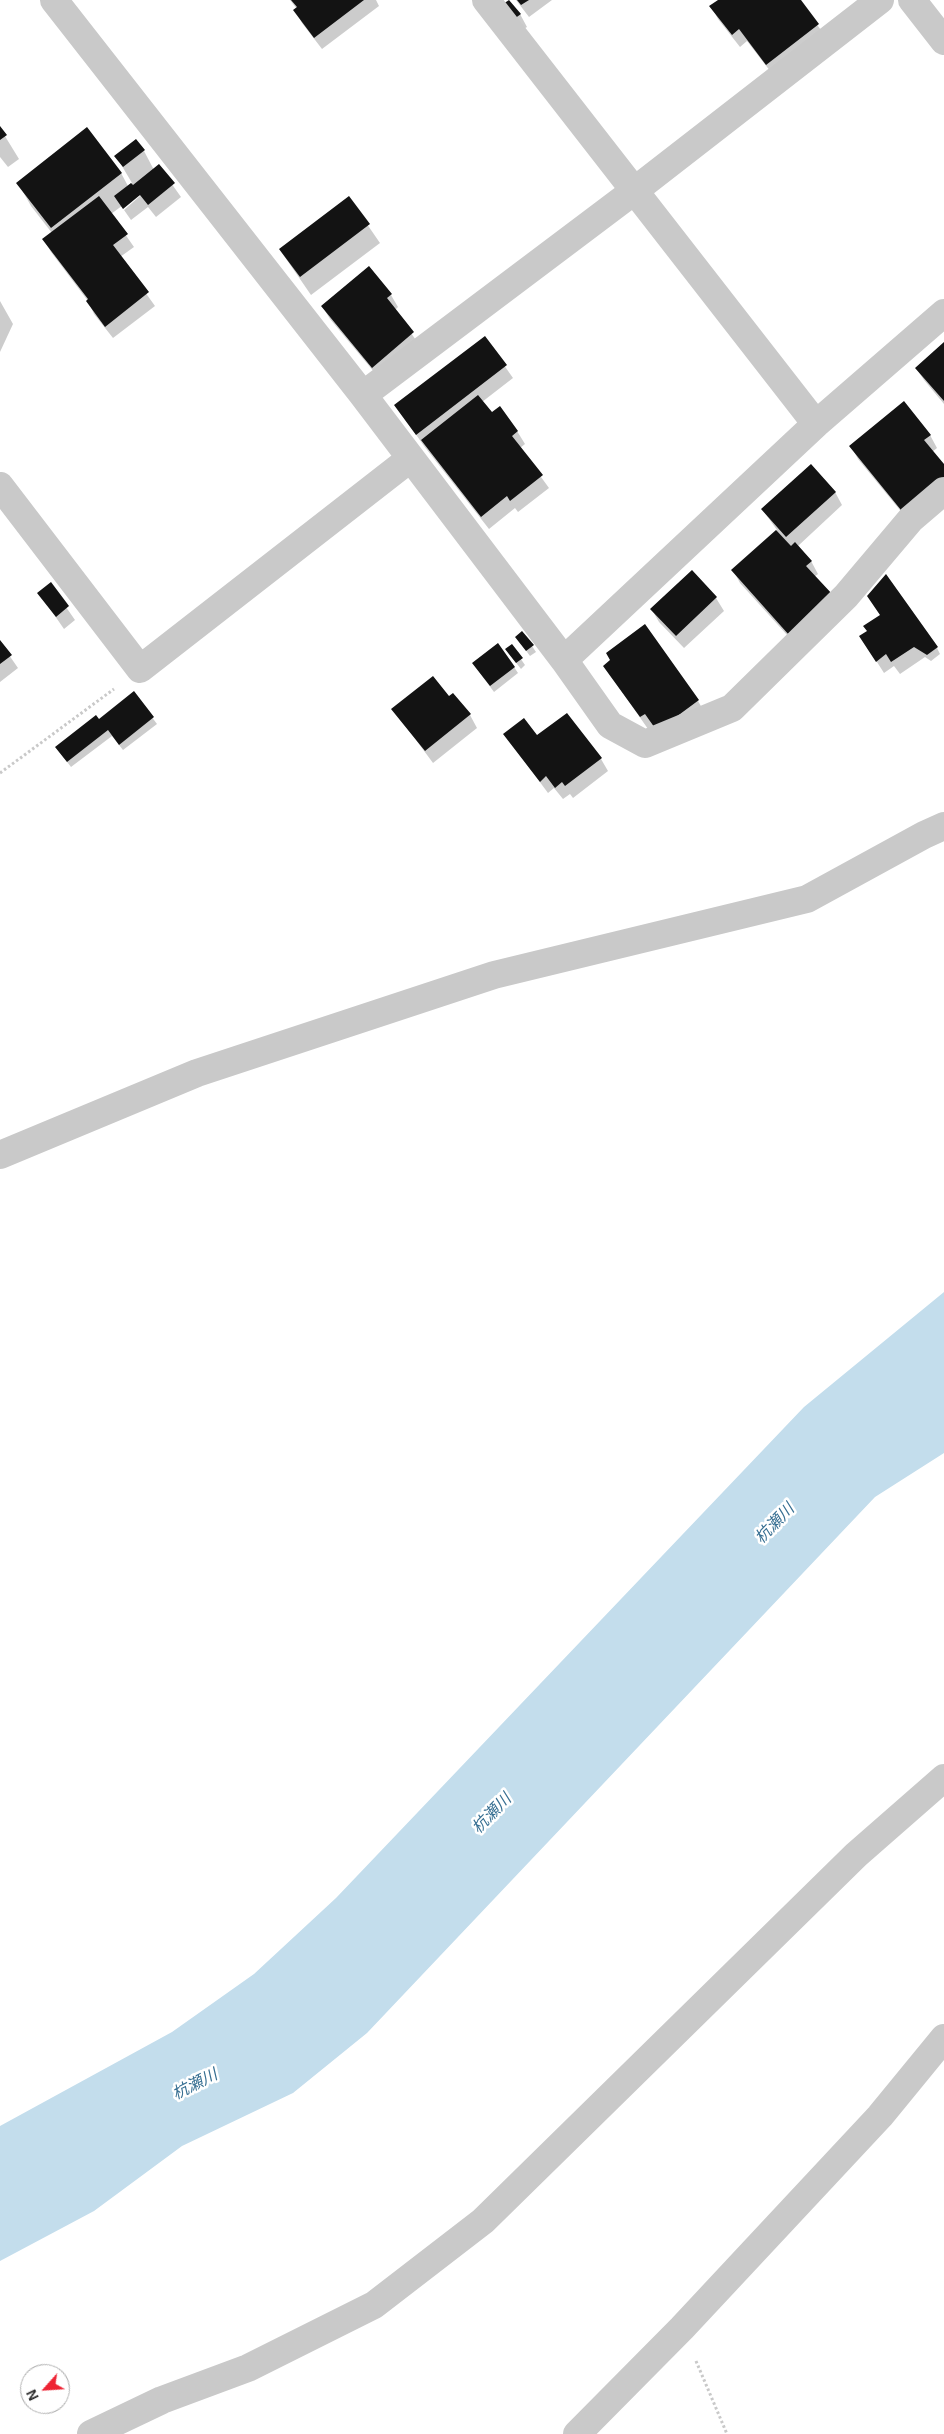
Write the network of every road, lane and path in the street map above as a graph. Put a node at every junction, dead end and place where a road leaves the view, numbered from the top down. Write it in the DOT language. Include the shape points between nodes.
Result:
graph roads {
  1 [pos="54,0"];
  2 [pos="486,0"];
  3 [pos="880,0"];
  4 [pos="912,0"];
  5 [pos="944,41"];
  6 [pos="634,191"];
  7 [pos="944,314"];
  8 [pos="363,395"];
  9 [pos="816,424"];
  10 [pos="411,458"];
  11 [pos="0,486"];
  12 [pos="944,491"];
  13 [pos="564,660"];
  14 [pos="140,669"];
  15 [pos="0,773"];
  16 [pos="944,826"];
  17 [pos="0,1155"];
  18 [pos="944,1778"];
  19 [pos="944,2038"];
  20 [pos="682,2328"];
  21 [pos="162,2400"];
  22 [pos="91,2434"];
  23 [pos="133,2434"];
  24 [pos="577,2434"];
  25 [pos="727,2434"];
  1 -- 8 [label="street"];
  2 -- 6 [label="street"];
  3 -- 6 [label="street"];
  4 -- 5 [label="street"];
  6 -- 8 [label="street"];
  6 -- 9 [label="street"];
  7 -- 9 [label="street"];
  8 -- 10 [label="street"];
  9 -- 13 [label="street"];
  10 -- 13 [label="street"];
  10 -- 14 [label="street"];
  11 -- 14 [label="street"];
  12 -- 13 [label="street" via="911,519 846,596 732,708 645,744 610,725"];
  14 -- 15 [label="path"];
  16 -- 17 [label="street" via="807,899 494,975 197,1073"];
  18 -- 21 [label="street" via="856,1855 483,2221 374,2305 248,2368"];
  19 -- 20 [label="street" via="880,2116"];
  20 -- 24 [label="street"];
  20 -- 25 [label="path"];
  21 -- 22 [label="street"];
  21 -- 23 [label="street"];
}
